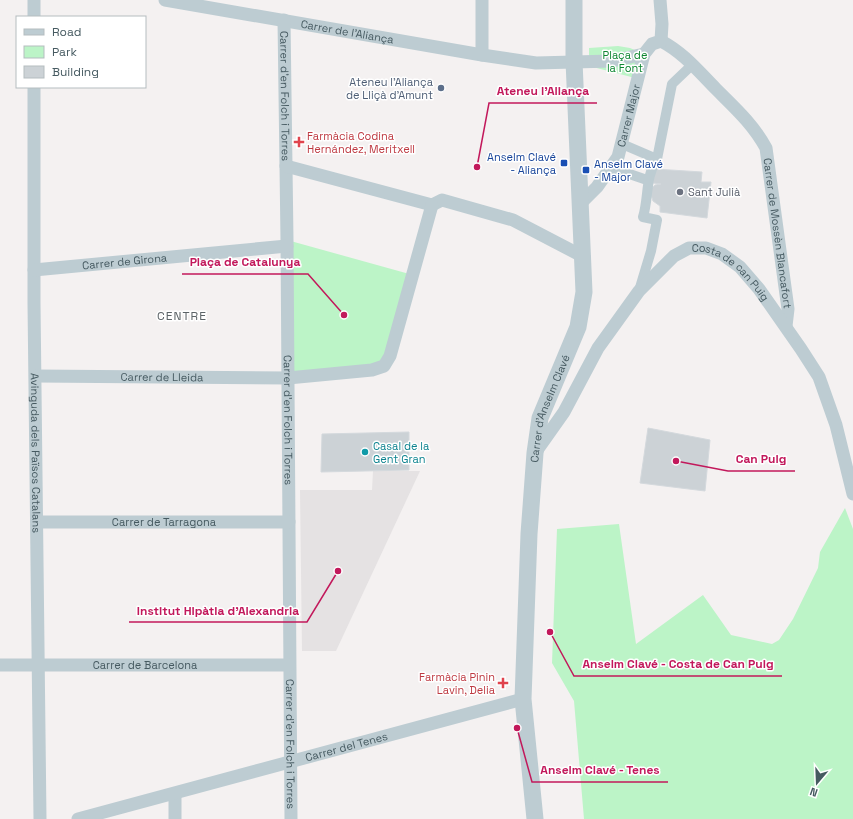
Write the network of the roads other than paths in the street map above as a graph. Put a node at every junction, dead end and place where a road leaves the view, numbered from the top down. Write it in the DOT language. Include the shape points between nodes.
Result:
graph roads {
  1 [pos="34,0"];
  2 [pos="165,0"];
  3 [pos="482,0"];
  4 [pos="574,0"];
  5 [pos="660,0"];
  6 [pos="34,16"];
  7 [pos="284,20"];
  8 [pos="661,41"];
  9 [pos="644,54"];
  10 [pos="482,55"];
  11 [pos="574,61"];
  12 [pos="692,64"];
  13 [pos="34,88"];
  14 [pos="622,144"];
  15 [pos="657,159"];
  16 [pos="286,166"];
  17 [pos="612,168"];
  18 [pos="648,180"];
  19 [pos="581,203"];
  20 [pos="432,205"];
  21 [pos="287,246"];
  22 [pos="584,257"];
  23 [pos="34,270"];
  24 [pos="639,291"];
  25 [pos="786,326"];
  26 [pos="36,376"];
  27 [pos="288,378"];
  28 [pos="535,453"];
  29 [pos="853,494"];
  30 [pos="38,522"];
  31 [pos="289,522"];
  32 [pos="0,665"];
  33 [pos="38,665"];
  34 [pos="290,665"];
  35 [pos="523,699"];
  36 [pos="290,761"];
  37 [pos="175,794"];
  38 [pos="40,819"];
  39 [pos="78,819"];
  40 [pos="175,819"];
  41 [pos="291,819"];
  42 [pos="535,819"];
  1 -- 6 [label="street"];
  2 -- 7 [label="street, Carrer de l'Aliança"];
  3 -- 10 [label="street"];
  4 -- 11 [label="street, Carrer d'Anselm Clavé"];
  5 -- 8 [label="street"];
  7 -- 10 [label="street, Carrer de l'Aliança"];
  7 -- 16 [label="street, Carrer d'en Folch i Torres"];
  8 -- 9 [label="street" via="652,44"];
  8 -- 12 [label="street, Carrer de Mossèn Blancafort"];
  9 -- 11 [label="street, Carrer de l'Aliança" via="612,60"];
  9 -- 14 [label="street, Carrer Major"];
  10 -- 11 [label="street, Carrer de l'Aliança" via="536,63"];
  11 -- 19 [label="street, Carrer d'Anselm Clavé"];
  12 -- 15 [label="street" via="672,84"];
  12 -- 25 [label="street, Carrer de Mossèn Blancafort" via="756,130 766,148 788,308"];
  13 -- 23 [label="street, Avinguda dels Països Catalans"];
  14 -- 15 [label="street"];
  14 -- 17 [label="street, Carrer Major"];
  15 -- 18 [label="street"];
  16 -- 20 [label="street"];
  16 -- 21 [label="street, Carrer d'en Folch i Torres"];
  17 -- 18 [label="street"];
  17 -- 19 [label="street, Carrer Major"];
  18 -- 24 [label="street" via="647,205 643,217 657,220"];
  19 -- 22 [label="street, Carrer d'Anselm Clavé"];
  20 -- 22 [label="street" via="442,200 513,220"];
  20 -- 27 [label="street, Carrer de Lleida" via="390,356 384,366 372,370"];
  21 -- 23 [label="street, Carrer de Girona"];
  21 -- 27 [label="street, Carrer d'en Folch i Torres"];
  22 -- 28 [label="street, Carrer d'Anselm Clavé" via="584,292 578,327 540,418"];
  23 -- 26 [label="street, Avinguda dels Països Catalans"];
  24 -- 25 [label="street, Costa de can Puig" via="674,256 689,248 706,248 722,254 740,267"];
  24 -- 28 [label="street, Costa de can Puig" via="598,348 564,412"];
  25 -- 29 [label="street, Costa de can Puig" via="819,377 836,425"];
  26 -- 27 [label="street, Carrer de Lleida"];
  26 -- 30 [label="street, Avinguda dels Països Catalans"];
  27 -- 31 [label="street, Carrer d'en Folch i Torres"];
  28 -- 35 [label="street, Carrer d'Anselm Clavé" via="529,534"];
  30 -- 31 [label="street, Carrer de Tarragona"];
  30 -- 33 [label="street, Avinguda dels Països Catalans"];
  31 -- 34 [label="street, Carrer d'en Folch i Torres"];
  32 -- 33 [label="street, Carrer de Barcelona"];
  33 -- 34 [label="street, Carrer de Barcelona"];
  33 -- 38 [label="street, Avinguda dels Països Catalans"];
  34 -- 36 [label="street, Carrer d'en Folch i Torres"];
  35 -- 36 [label="street, Carrer del Tenes"];
  35 -- 42 [label="street, Carrer d'Anselm Clavé"];
  36 -- 37 [label="street, Carrer del Tenes"];
  36 -- 41 [label="street, Carrer d'en Folch i Torres"];
  37 -- 39 [label="street, Carrer del Tenes"];
  37 -- 40 [label="street"];
}
